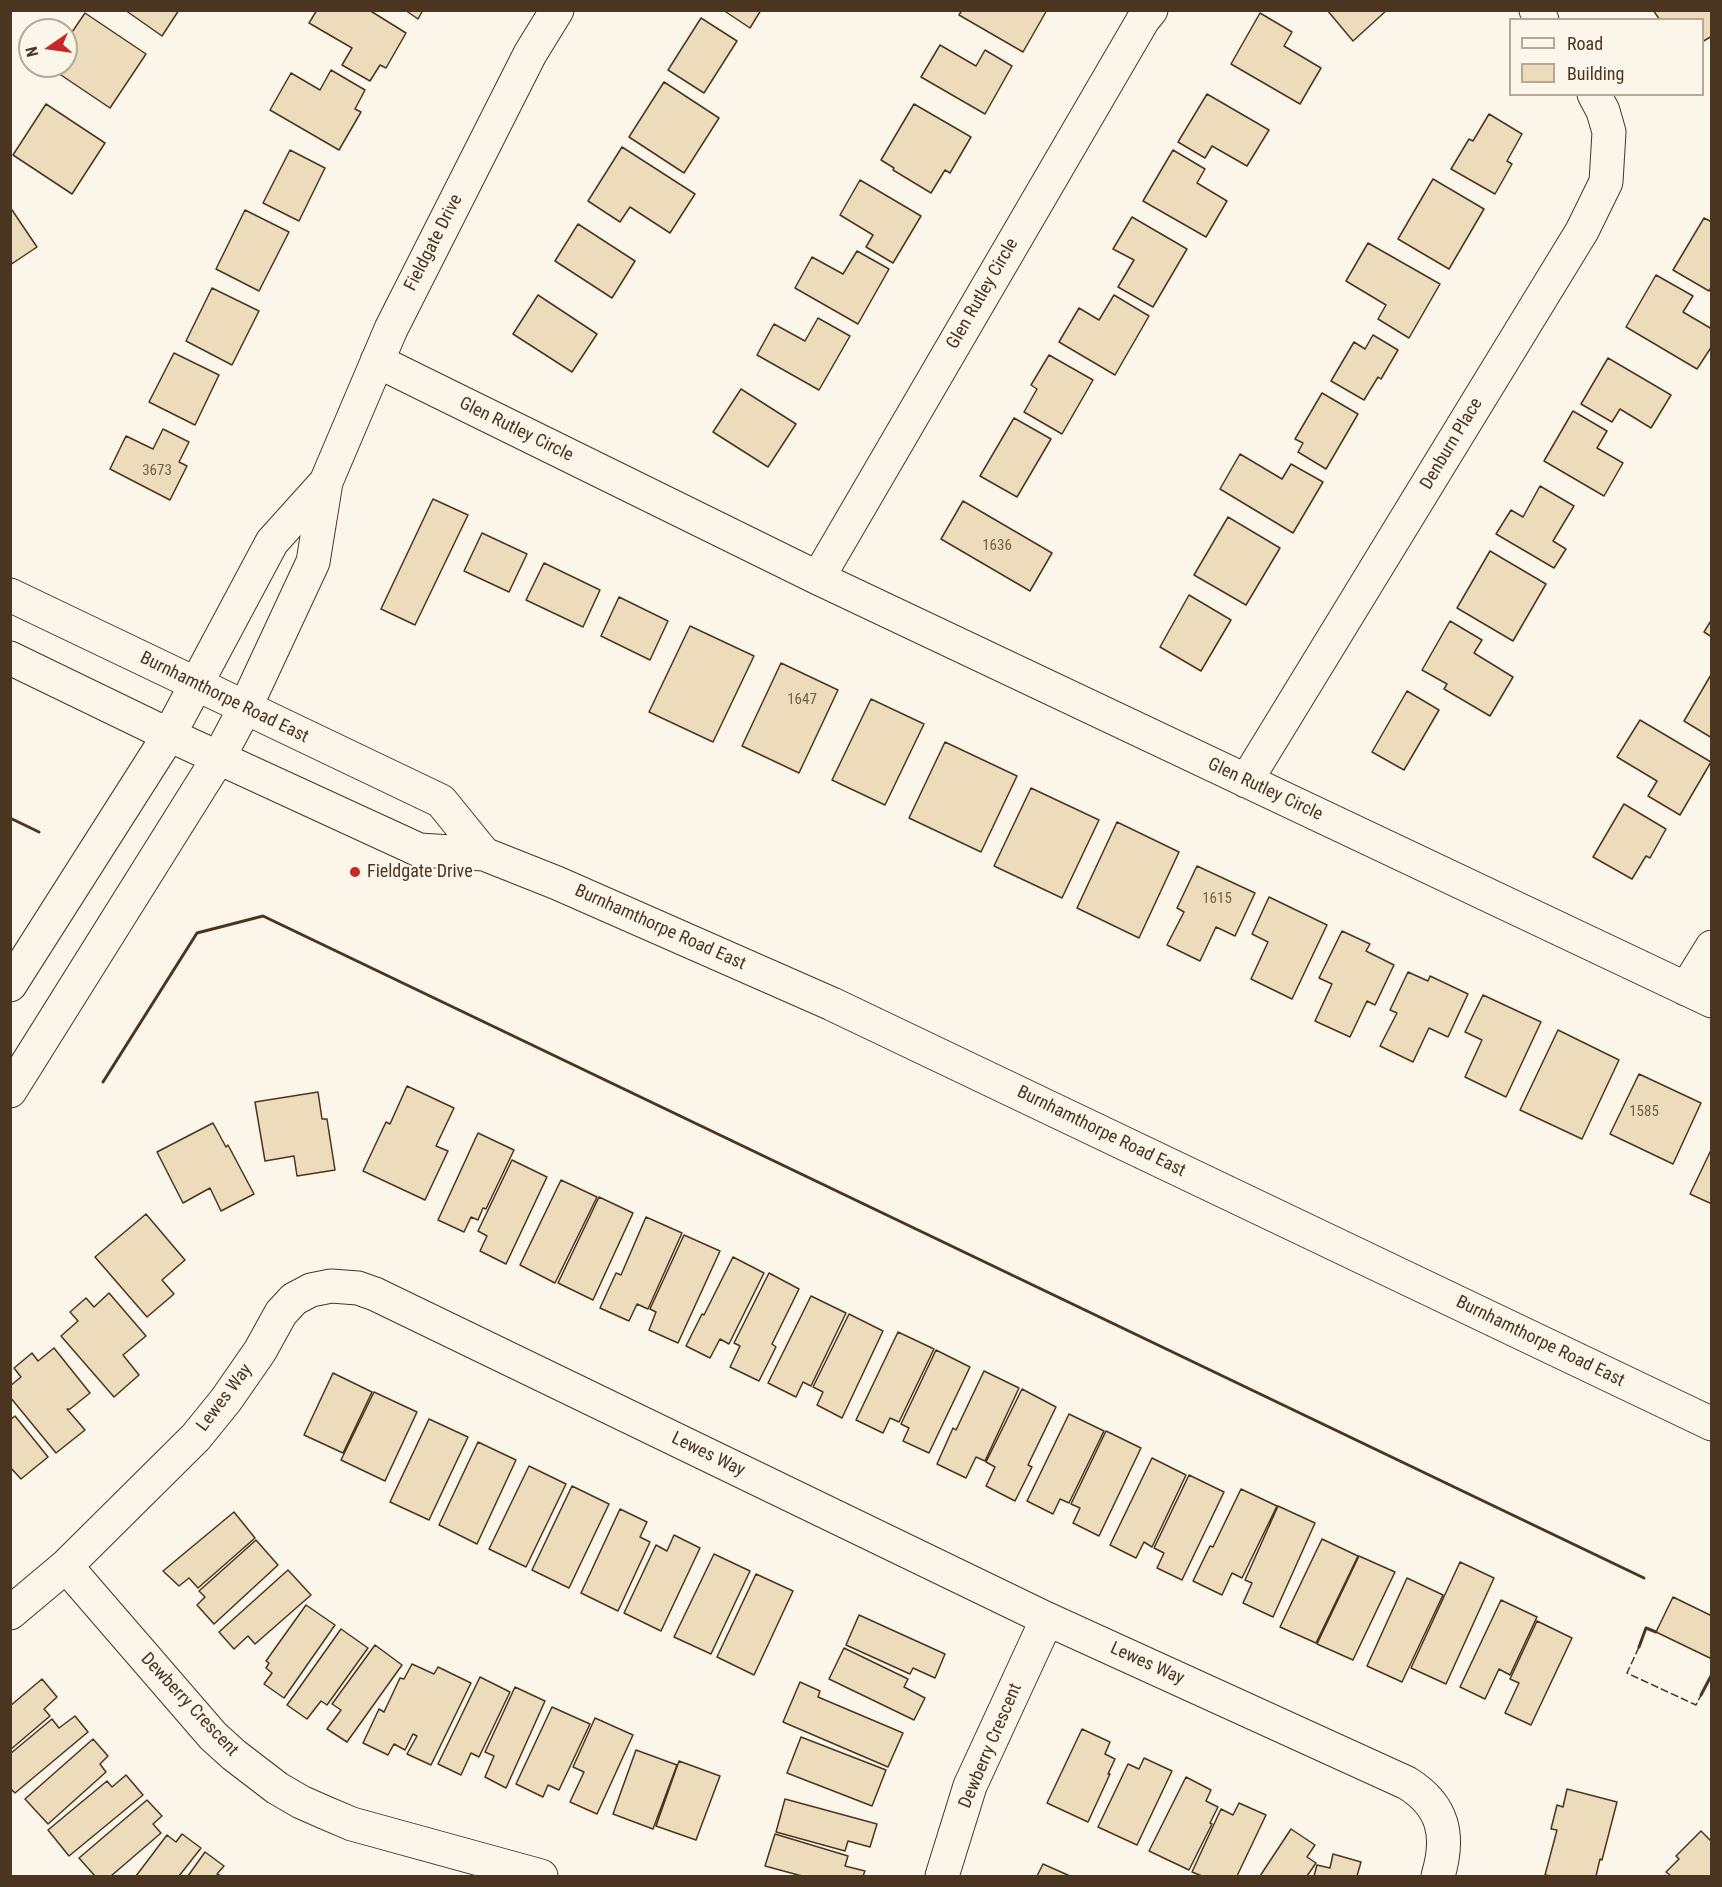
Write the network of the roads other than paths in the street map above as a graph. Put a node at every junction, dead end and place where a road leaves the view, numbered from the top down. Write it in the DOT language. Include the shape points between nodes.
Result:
graph roads {
  1 [pos="557,10"];
  2 [pos="1150,10"];
  3 [pos="1595,96"];
  4 [pos="376,362"];
  5 [pos="326,482"];
  6 [pos="818,578"];
  7 [pos="10,595"];
  8 [pos="10,658"];
  9 [pos="196,685"];
  10 [pos="245,708"];
  11 [pos="169,735"];
  12 [pos="219,757"];
  13 [pos="1246,781"];
  14 [pos="484,854"];
  15 [pos="1712,947"];
  16 [pos="10,985"];
  17 [pos="1699,995"];
  18 [pos="10,1091"];
  19 [pos="1712,1424"];
  20 [pos="66,1566"];
  21 [pos="10,1613"];
  22 [pos="1047,1619"];
  23 [pos="541,1876"];
  24 [pos="942,1876"];
  25 [pos="1438,1876"];
  1 -- 4 [label="street, Fieldgate Drive" via="525,65"];
  2 -- 6 [label="street, Glen Rutley Circle"];
  3 -- 13 [label="street, Denburn Place" via="1609,132 1606,182 1582,231"];
  4 -- 5 [label="street, Fieldgate Drive"];
  4 -- 6 [label="street, Glen Rutley Circle"];
  5 -- 9 [label="street, Fieldgate Drive" via="272,542"];
  5 -- 10 [label="street, Fieldgate Drive" via="313,562"];
  6 -- 13 [label="street, Glen Rutley Circle"];
  7 -- 9 [label="street, Burnhamthorpe Road East"];
  8 -- 11 [label="street, Burnhamthorpe Road East"];
  9 -- 10 [label="street, Burnhamthorpe Road East"];
  9 -- 11 [label="street, Fieldgate Drive"];
  10 -- 12 [label="street, Fieldgate Drive"];
  10 -- 14 [label="street, Burnhamthorpe Road East" via="441,801"];
  11 -- 12 [label="street, Burnhamthorpe Road East"];
  11 -- 16 [label="street, Fieldgate Drive"];
  12 -- 14 [label="street, Burnhamthorpe Road East" via="419,850"];
  12 -- 18 [label="street, Fieldgate Drive"];
  13 -- 17 [label="street, Glen Rutley Circle"];
  14 -- 19 [label="street, Burnhamthorpe Road East" via="832,1004"];
  15 -- 17 [label="street"];
  20 -- 21 [label="street, Lewes Way"];
  20 -- 22 [label="street, Lewes Way" via="196,1437 260,1351 281,1312 294,1299 321,1288 349,1286 375,1294"];
  20 -- 23 [label="street, Dewberry Crescent" via="213,1736 277,1788 352,1824"];
  22 -- 24 [label="street, Dewberry Crescent" via="970,1786"];
  22 -- 25 [label="street, Lewes Way" via="1420,1791 1439,1815 1443,1830 1445,1845"];
}
